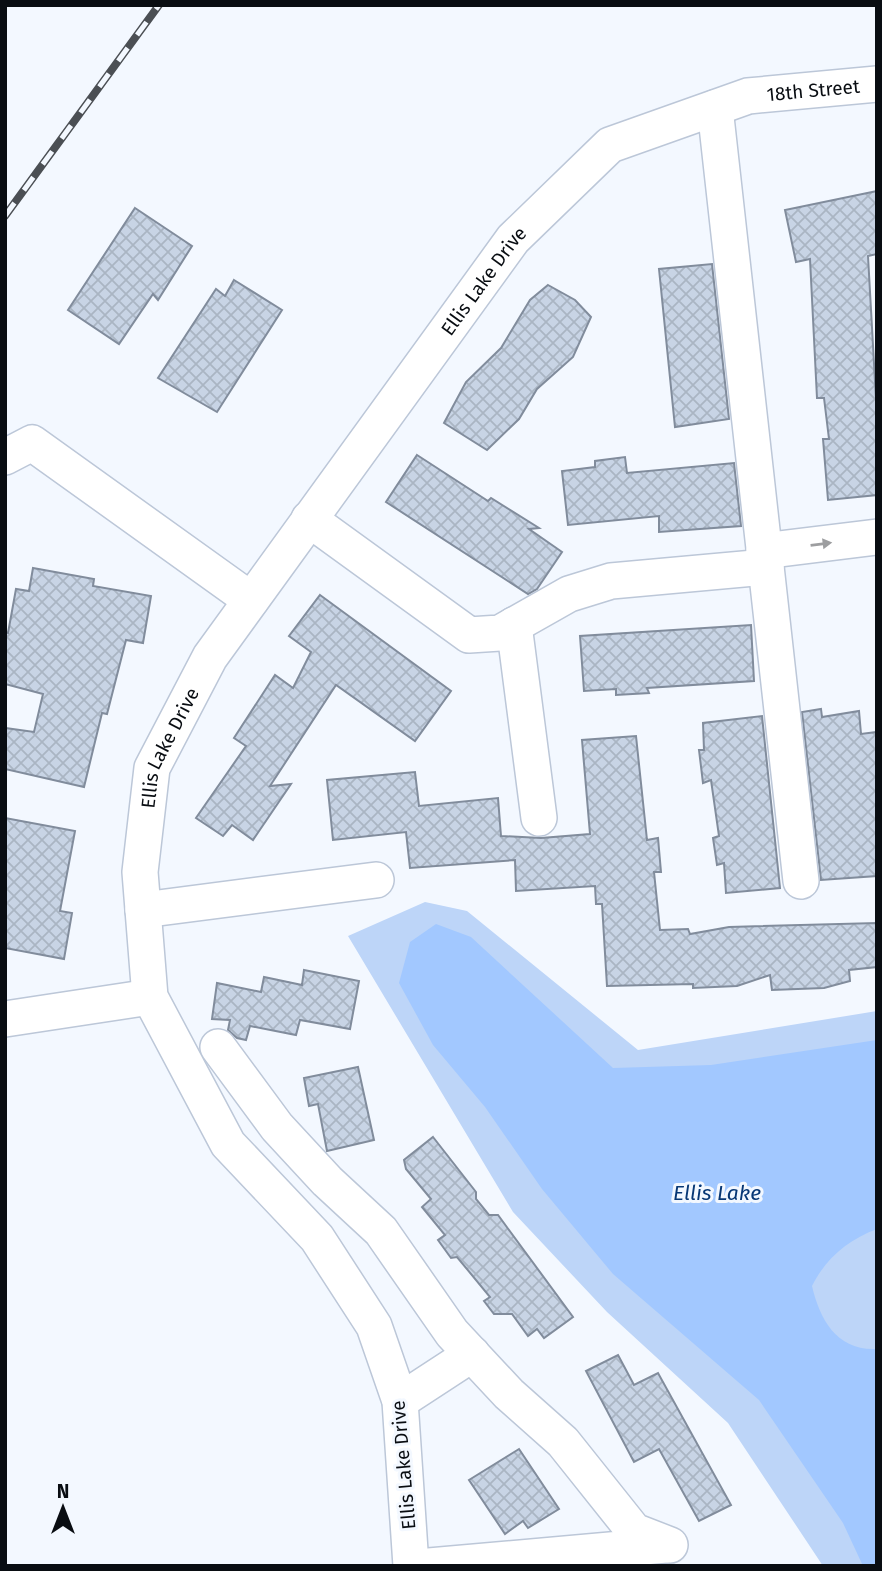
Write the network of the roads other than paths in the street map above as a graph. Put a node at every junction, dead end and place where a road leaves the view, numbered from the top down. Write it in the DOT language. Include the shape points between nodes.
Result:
graph roads {
  1 [pos="877,83"];
  2 [pos="748,96"];
  3 [pos="715,108"];
  4 [pos="5,457"];
  5 [pos="309,519"];
  6 [pos="877,537"];
  7 [pos="765,559"];
  8 [pos="251,600"];
  9 [pos="514,625"];
  10 [pos="539,818"];
  11 [pos="376,880"];
  12 [pos="801,881"];
  13 [pos="143,910"];
  14 [pos="150,997"];
  15 [pos="5,1019"];
  16 [pos="218,1046"];
  17 [pos="309,1161"];
  18 [pos="275,1193"];
  19 [pos="471,1354"];
  20 [pos="400,1401"];
  21 [pos="411,1566"];
  22 [pos="429,1566"];
  1 -- 2 [label="street, 18th Street"];
  2 -- 3 [label="street, Ellis Lake Drive"];
  3 -- 5 [label="street, Ellis Lake Drive" via="610,145 513,239"];
  3 -- 7 [label="street"];
  4 -- 8 [label="street" via="32,443"];
  5 -- 8 [label="street, Ellis Lake Drive"];
  5 -- 9 [label="street" via="468,635 500,633"];
  7 -- 6 [label="street, one-way"];
  7 -- 9 [label="street" via="611,581 569,594"];
  7 -- 12 [label="street"];
  8 -- 13 [label="street, Ellis Lake Drive" via="210,657 152,768 140,872"];
  9 -- 10 [label="street"];
  11 -- 13 [label="street"];
  13 -- 14 [label="street, Ellis Lake Drive"];
  14 -- 15 [label="street"];
  14 -- 18 [label="street, Ellis Lake Drive" via="229,1144"];
  16 -- 17 [label="street"];
  17 -- 18 [label="street"];
  17 -- 19 [label="street" via="382,1231"];
  18 -- 20 [label="street, Ellis Lake Drive" via="317,1238 374,1326"];
  19 -- 20 [label="street"];
  19 -- 22 [label="street" via="563,1442 634,1531 670,1545"];
  20 -- 21 [label="street, Ellis Lake Drive"];
}
